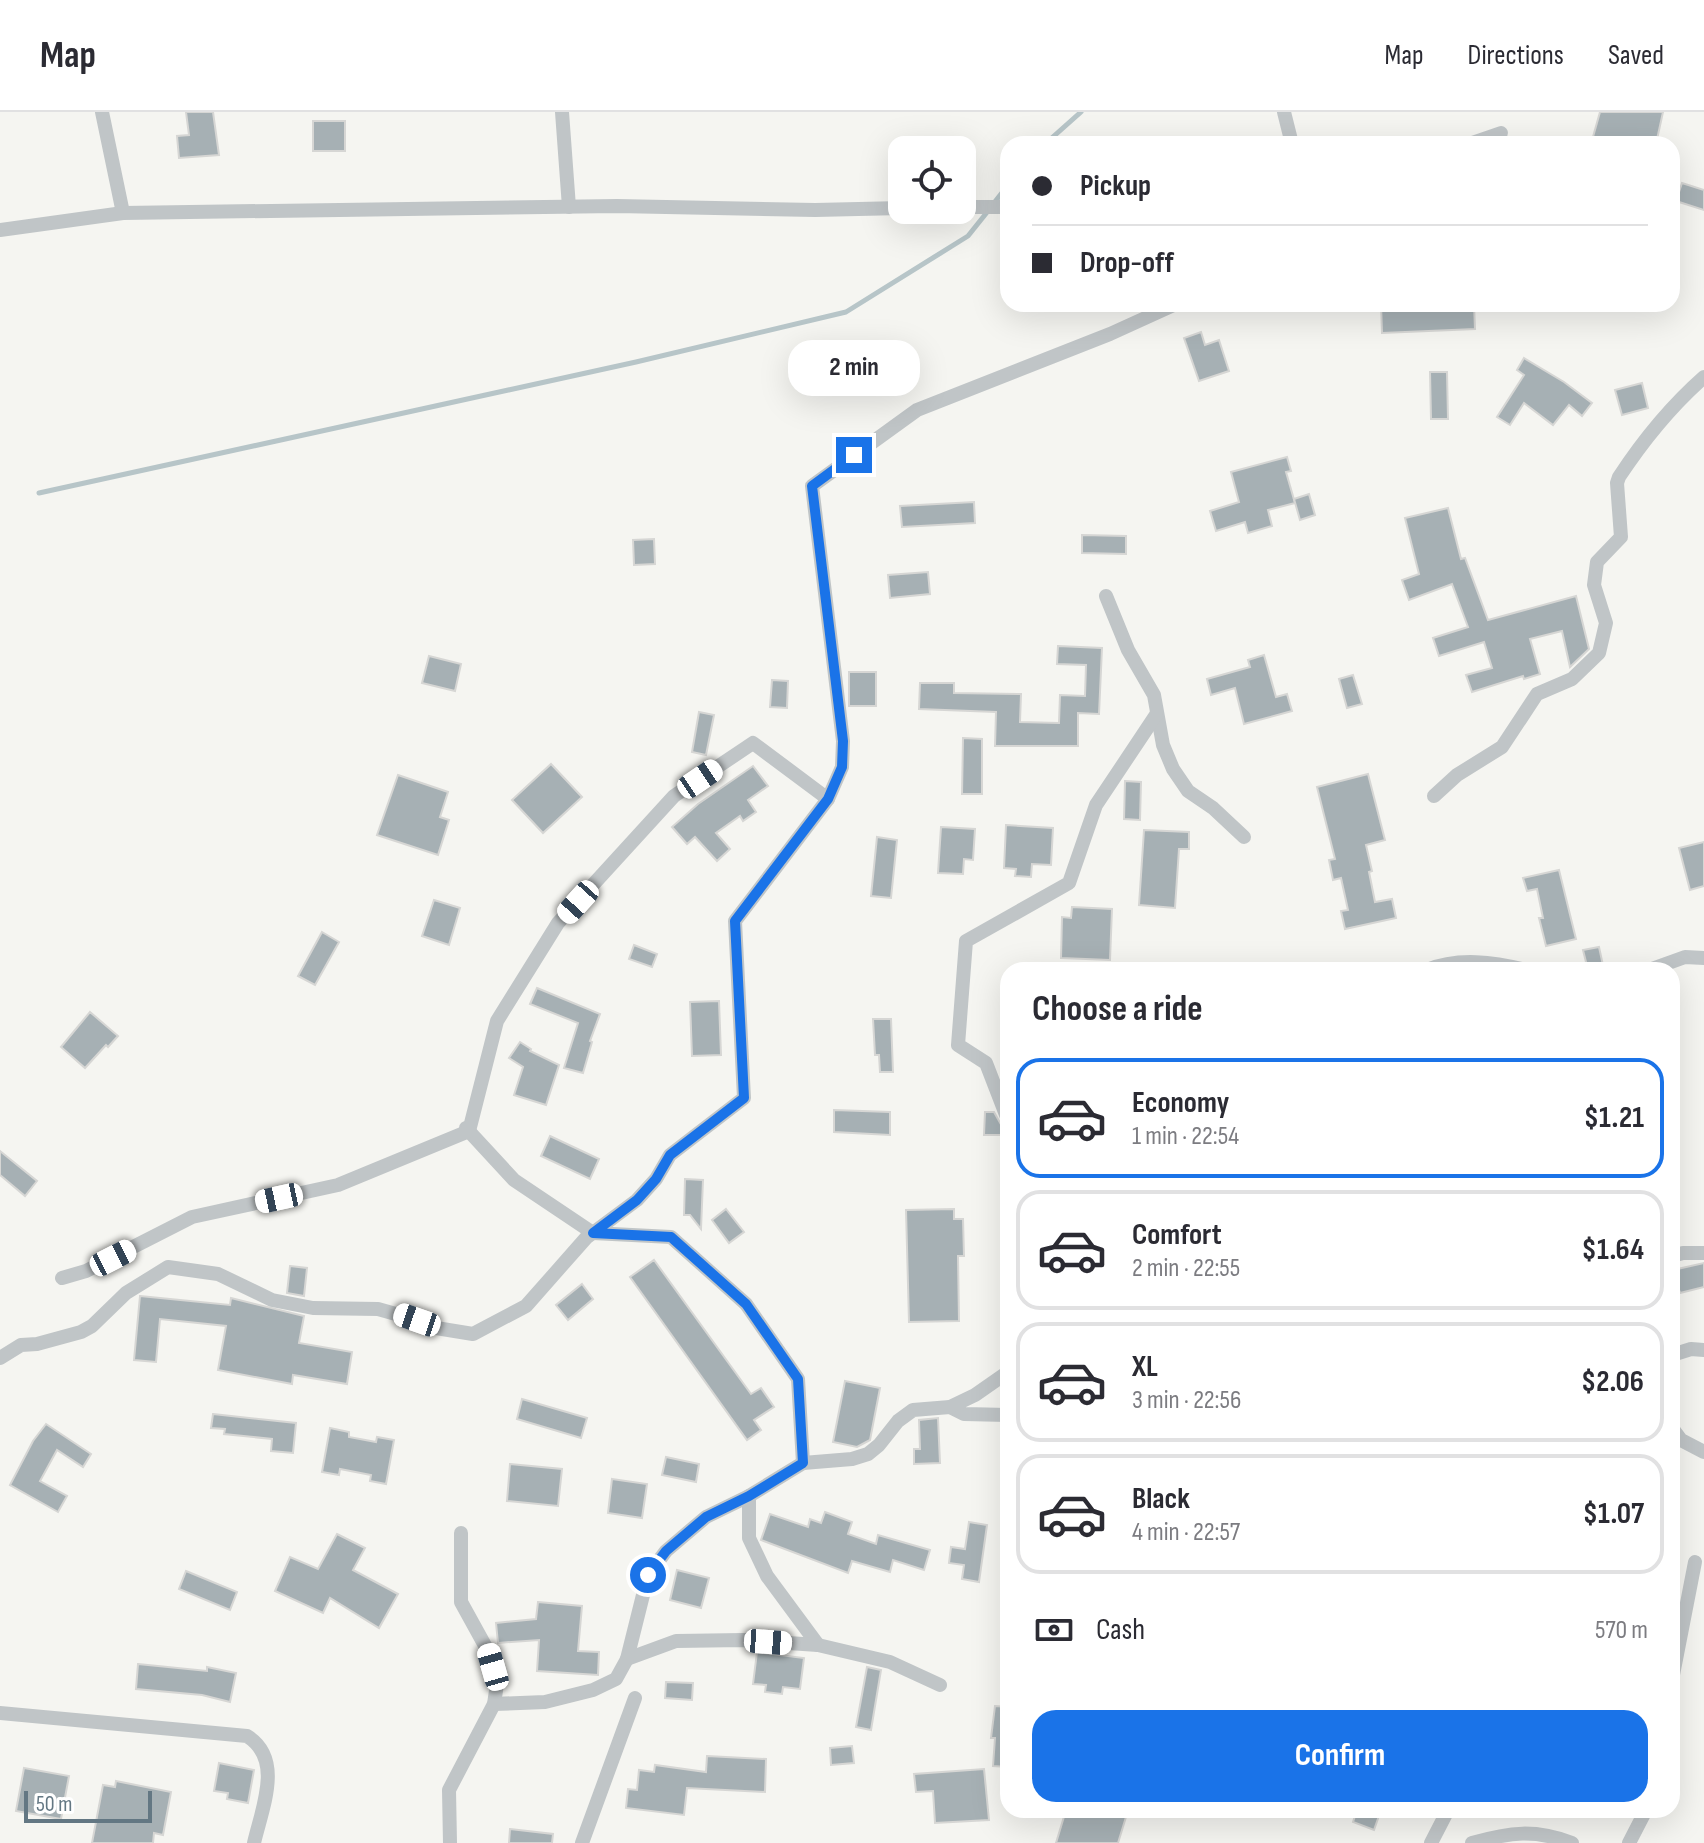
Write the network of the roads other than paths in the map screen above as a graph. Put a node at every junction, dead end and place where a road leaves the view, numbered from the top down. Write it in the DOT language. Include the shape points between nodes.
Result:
graph roads {
  1 [pos="102,112"];
  2 [pos="562,112"];
  3 [pos="1284,112"];
  4 [pos="1501,133"];
  5 [pos="1290,136"];
  6 [pos="1492,136"];
  7 [pos="569,207"];
  8 [pos="976,207"];
  9 [pos="1000,207"];
  10 [pos="888,208"];
  11 [pos="123,213"];
  12 [pos="0,230"];
  13 [pos="1158,312"];
  14 [pos="1704,377"];
  15 [pos="1106,596"];
  16 [pos="1156,715"];
  17 [pos="1434,796"];
  18 [pos="828,799"];
  19 [pos="1244,837"];
  20 [pos="1704,958"];
  21 [pos="1671,962"];
  22 [pos="1000,1099"];
  23 [pos="467,1129"];
  24 [pos="593,1233"];
  25 [pos="1704,1253"];
  26 [pos="1680,1255"];
  27 [pos="62,1278"];
  28 [pos="1704,1350"];
  29 [pos="1680,1352"];
  30 [pos="0,1358"];
  31 [pos="1000,1378"];
  32 [pos="950,1407"];
  33 [pos="1000,1415"];
  34 [pos="1680,1439"];
  35 [pos="1704,1452"];
  36 [pos="803,1463"];
  37 [pos="749,1496"];
  38 [pos="461,1533"];
  39 [pos="1695,1562"];
  40 [pos="1680,1639"];
  41 [pos="818,1645"];
  42 [pos="627,1659"];
  43 [pos="940,1685"];
  44 [pos="635,1698"];
  45 [pos="494,1704"];
  46 [pos="0,1713"];
  47 [pos="1444,1818"];
  48 [pos="1642,1818"];
  49 [pos="254,1843"];
  50 [pos="450,1843"];
  51 [pos="582,1843"];
  52 [pos="1431,1843"];
  53 [pos="1472,1843"];
  54 [pos="1572,1843"];
  55 [pos="1629,1843"];
  1 -- 11 [label="street"];
  2 -- 7 [label="street"];
  3 -- 5 [label="street"];
  4 -- 6 [label="street"];
  7 -- 10 [label="street"];
  7 -- 11 [label="street"];
  8 -- 9 [label="street"];
  11 -- 12 [label="street"];
  13 -- 18 [label="street" via="917,410 812,486 843,741 842,767"];
  14 -- 17 [label="street" via="1648,434 1619,477 1621,537 1597,562 1594,585 1606,623 1599,653 1572,679 1537,694 1502,747"];
  15 -- 16 [label="street" via="1154,695"];
  16 -- 19 [label="street" via="1173,769 1188,791"];
  16 -- 22 [label="street" via="1096,805 1069,883 966,941 958,1045 986,1063"];
  18 -- 23 [label="street" via="753,743 674,796 558,923 497,1021"];
  18 -- 24 [label="street" via="735,921 744,1098 670,1155 637,1200"];
  20 -- 21 [label="street"];
  23 -- 24 [label="street" via="514,1180"];
  23 -- 27 [label="street" via="338,1185 192,1217"];
  24 -- 30 [label="street" via="526,1306 473,1334 430,1327 378,1309 313,1308 272,1300 218,1274 168,1267 126,1293 92,1326 21,1345"];
  24 -- 36 [label="street" via="671,1237 746,1304 798,1379"];
  25 -- 26 [label="street"];
  28 -- 29 [label="street"];
  31 -- 32 [label="street"];
  32 -- 33 [label="street" via="964,1414"];
  32 -- 36 [label="street" via="913,1410 868,1454"];
  34 -- 35 [label="street"];
  36 -- 37 [label="street"];
  37 -- 41 [label="street" via="749,1538 767,1576"];
  37 -- 42 [label="street" via="706,1517 654,1565"];
  38 -- 45 [label="street" via="461,1602 488,1651 497,1684"];
  39 -- 40 [label="street"];
  41 -- 42 [label="street" via="676,1641"];
  41 -- 43 [label="street" via="890,1662"];
  42 -- 45 [label="street" via="616,1679 593,1690 545,1702"];
  44 -- 51 [label="street"];
  45 -- 50 [label="street" via="449,1790"];
  46 -- 49 [label="street" via="247,1736 260,1744 270,1769"];
  47 -- 52 [label="street"];
  48 -- 55 [label="street"];
  53 -- 54 [label="street" via="1547,1834"];
}
